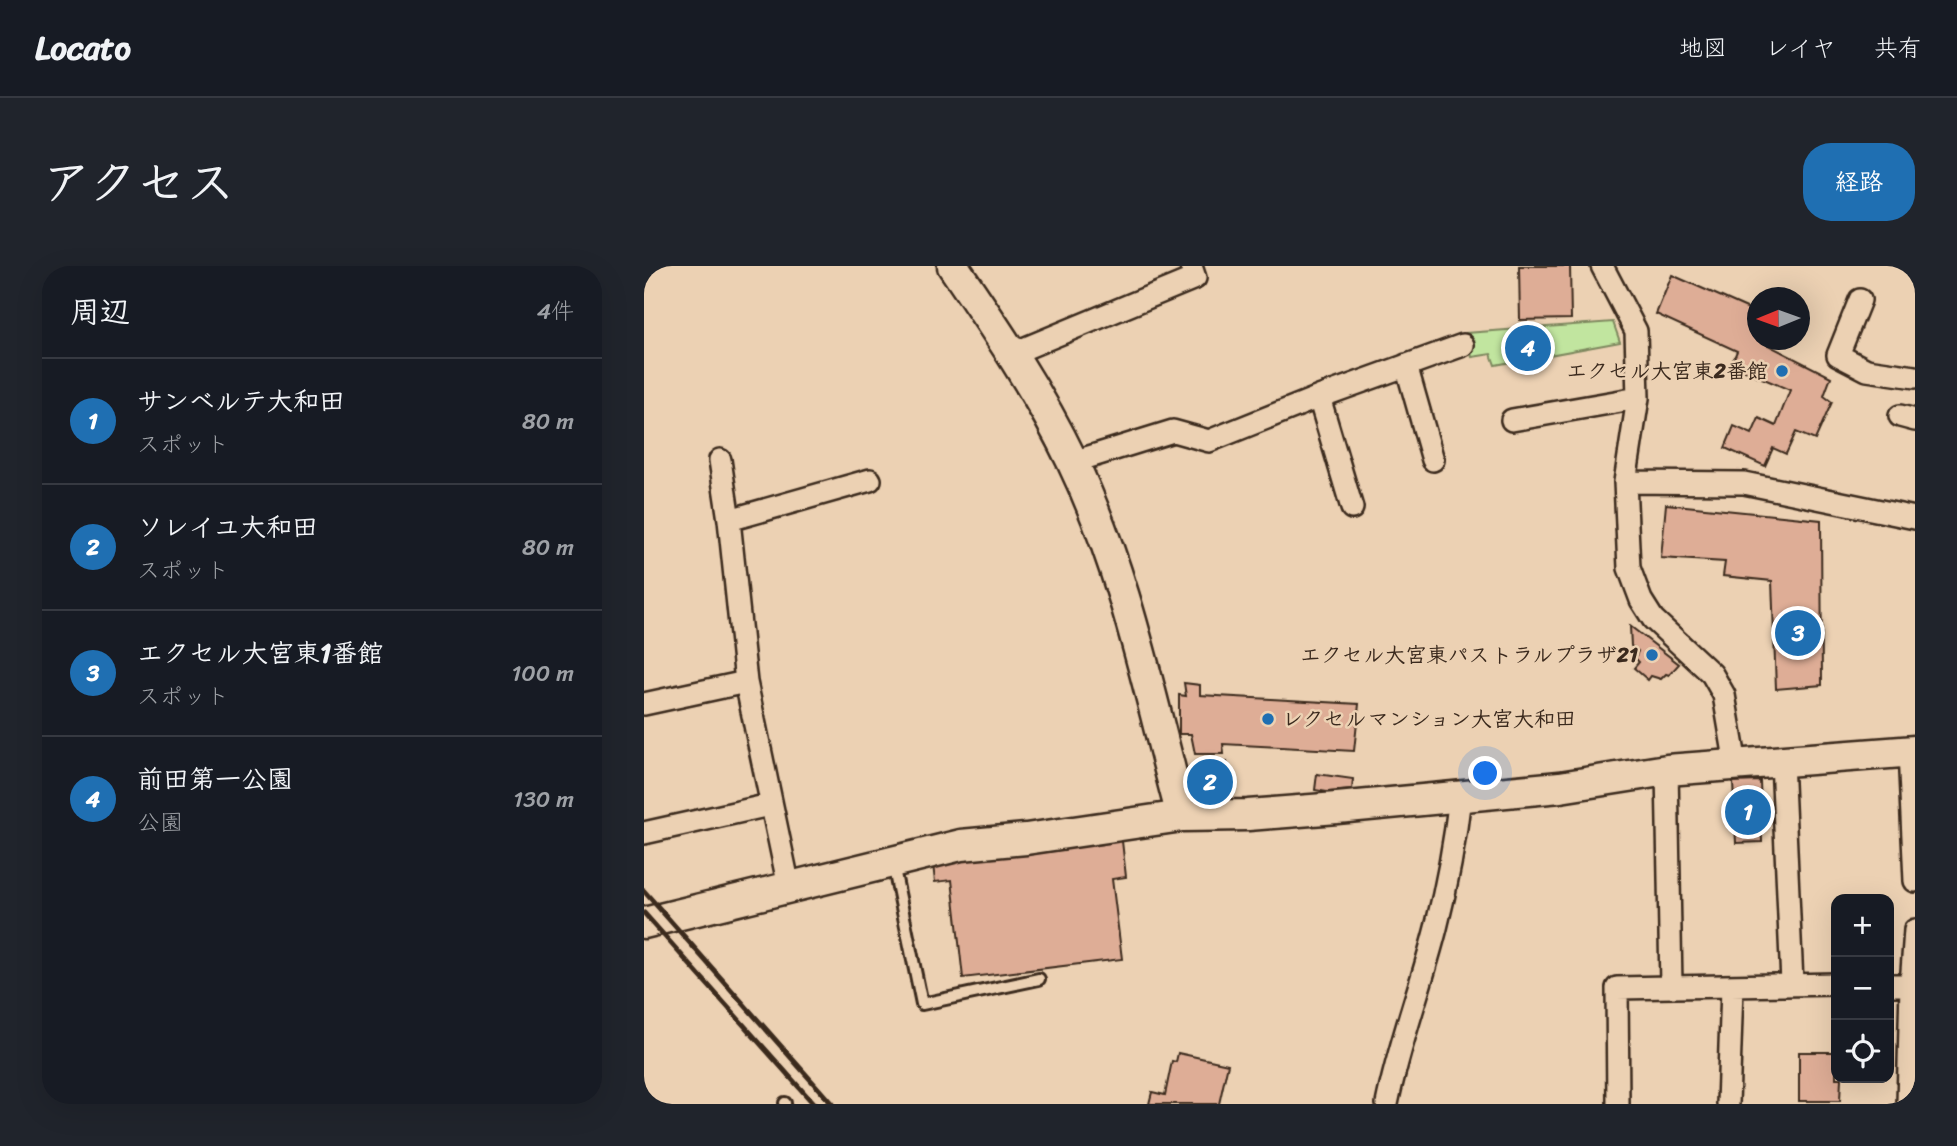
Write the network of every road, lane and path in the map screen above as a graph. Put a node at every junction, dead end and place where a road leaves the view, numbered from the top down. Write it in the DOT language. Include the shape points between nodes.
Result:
graph roads {
  1 [pos="953,266"];
  2 [pos="1191,266"];
  3 [pos="1602,266"];
  4 [pos="1860,300"];
  5 [pos="1463,345"];
  6 [pos="1011,354"];
  7 [pos="1406,365"];
  8 [pos="1915,377"];
  9 [pos="1319,397"];
  10 [pos="1638,398"];
  11 [pos="1512,420"];
  12 [pos="720,460"];
  13 [pos="1433,460"];
  14 [pos="1073,462"];
  15 [pos="870,480"];
  16 [pos="1625,482"];
  17 [pos="1352,508"];
  18 [pos="1915,518"];
  19 [pos="729,520"];
  20 [pos="746,682"];
  21 [pos="644,704"];
  22 [pos="1912,751"];
  23 [pos="1782,761"];
  24 [pos="1736,765"];
  25 [pos="1667,771"];
  26 [pos="1460,797"];
  27 [pos="770,805"];
  28 [pos="1182,816"];
  29 [pos="644,833"];
  30 [pos="892,862"];
  31 [pos="1915,881"];
  32 [pos="789,887"];
  33 [pos="644,923"];
  34 [pos="1915,930"];
  35 [pos="1039,979"];
  36 [pos="1792,983"];
  37 [pos="1831,984"];
  38 [pos="1894,985"];
  39 [pos="1913,985"];
  40 [pos="1671,986"];
  41 [pos="1732,988"];
  42 [pos="1387,1104"];
  43 [pos="1618,1104"];
  44 [pos="1728,1104"];
  45 [pos="1908,1104"];
  1 -- 6 [label="street"];
  2 -- 6 [label="street" via="1195,278"];
  3 -- 10 [label="street" via="1636,331"];
  4 -- 8 [label="street" via="1838,355 1867,370"];
  5 -- 7 [label="street"];
  6 -- 14 [label="street"];
  7 -- 9 [label="street"];
  7 -- 13 [label="street"];
  9 -- 14 [label="street" via="1209,441 1173,431"];
  9 -- 17 [label="street"];
  10 -- 11 [label="street"];
  10 -- 16 [label="street"];
  12 -- 19 [label="street"];
  14 -- 28 [label="street" via="1117,574"];
  15 -- 19 [label="street"];
  16 -- 18 [label="street" via="1744,484"];
  16 -- 24 [label="street" via="1629,568 1641,600 1653,619 1712,674 1724,695"];
  19 -- 20 [label="street"];
  20 -- 21 [label="street"];
  20 -- 27 [label="street"];
  22 -- 23 [label="street"];
  22 -- 31 [label="street"];
  23 -- 24 [label="street"];
  23 -- 36 [label="street"];
  24 -- 25 [label="street"];
  25 -- 26 [label="street"];
  25 -- 40 [label="street"];
  26 -- 28 [label="street" via="1248,815"];
  26 -- 42 [label="street" via="1438,917"];
  27 -- 29 [label="street"];
  27 -- 32 [label="street"];
  28 -- 30 [label="street" via="961,845"];
  30 -- 32 [label="street"];
  30 -- 35 [label="lane" via="922,1004"];
  32 -- 33 [label="street"];
  34 -- 39 [label="street"];
  36 -- 37 [label="street"];
  36 -- 41 [label="street"];
  38 -- 39 [label="street"];
  39 -- 45 [label="street"];
  40 -- 41 [label="street"];
  40 -- 43 [label="street" via="1618,988"];
  41 -- 44 [label="street"];
}
